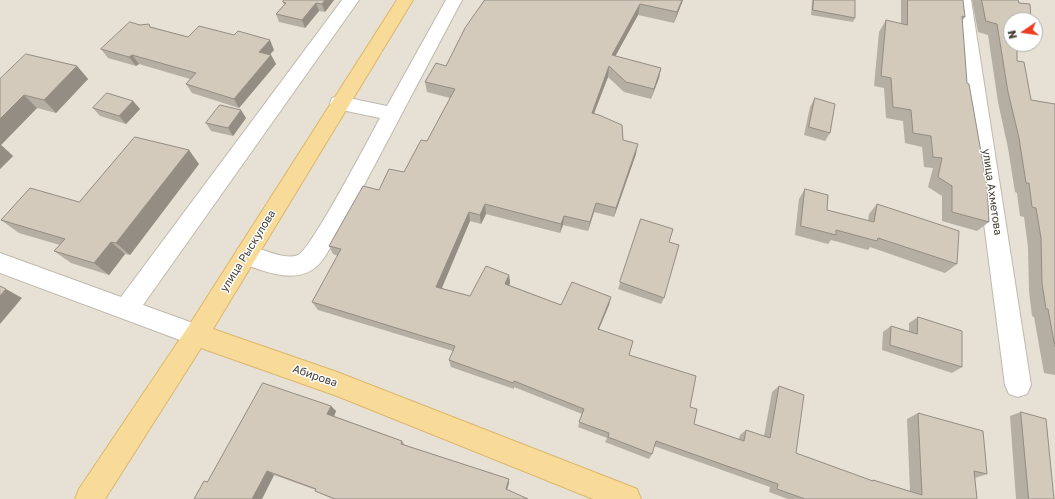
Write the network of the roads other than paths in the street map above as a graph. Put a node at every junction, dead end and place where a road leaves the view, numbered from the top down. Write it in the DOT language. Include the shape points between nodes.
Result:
graph roads {
  1 [pos="351,0"];
  2 [pos="404,0"];
  3 [pos="454,0"];
  4 [pos="963,0"];
  5 [pos="339,103"];
  6 [pos="392,114"];
  7 [pos="246,255"];
  8 [pos="0,263"];
  9 [pos="126,309"];
  10 [pos="196,335"];
  11 [pos="1018,385"];
  12 [pos="89,499"];
  13 [pos="627,499"];
  1 -- 9 [label="street"];
  2 -- 5 [label="main road, улица Рыскулова"];
  3 -- 6 [label="street"];
  4 -- 11 [label="street, улица Ахметова"];
  5 -- 6 [label="street"];
  5 -- 7 [label="main road, улица Рыскулова"];
  6 -- 7 [label="street" via="327,234 306,262 290,266"];
  7 -- 10 [label="main road, улица Рыскулова"];
  8 -- 9 [label="street, Абирова"];
  9 -- 10 [label="street, Абирова"];
  10 -- 12 [label="main road, улица Рыскулова"];
  10 -- 13 [label="main road, Абирова" via="337,384"];
}
